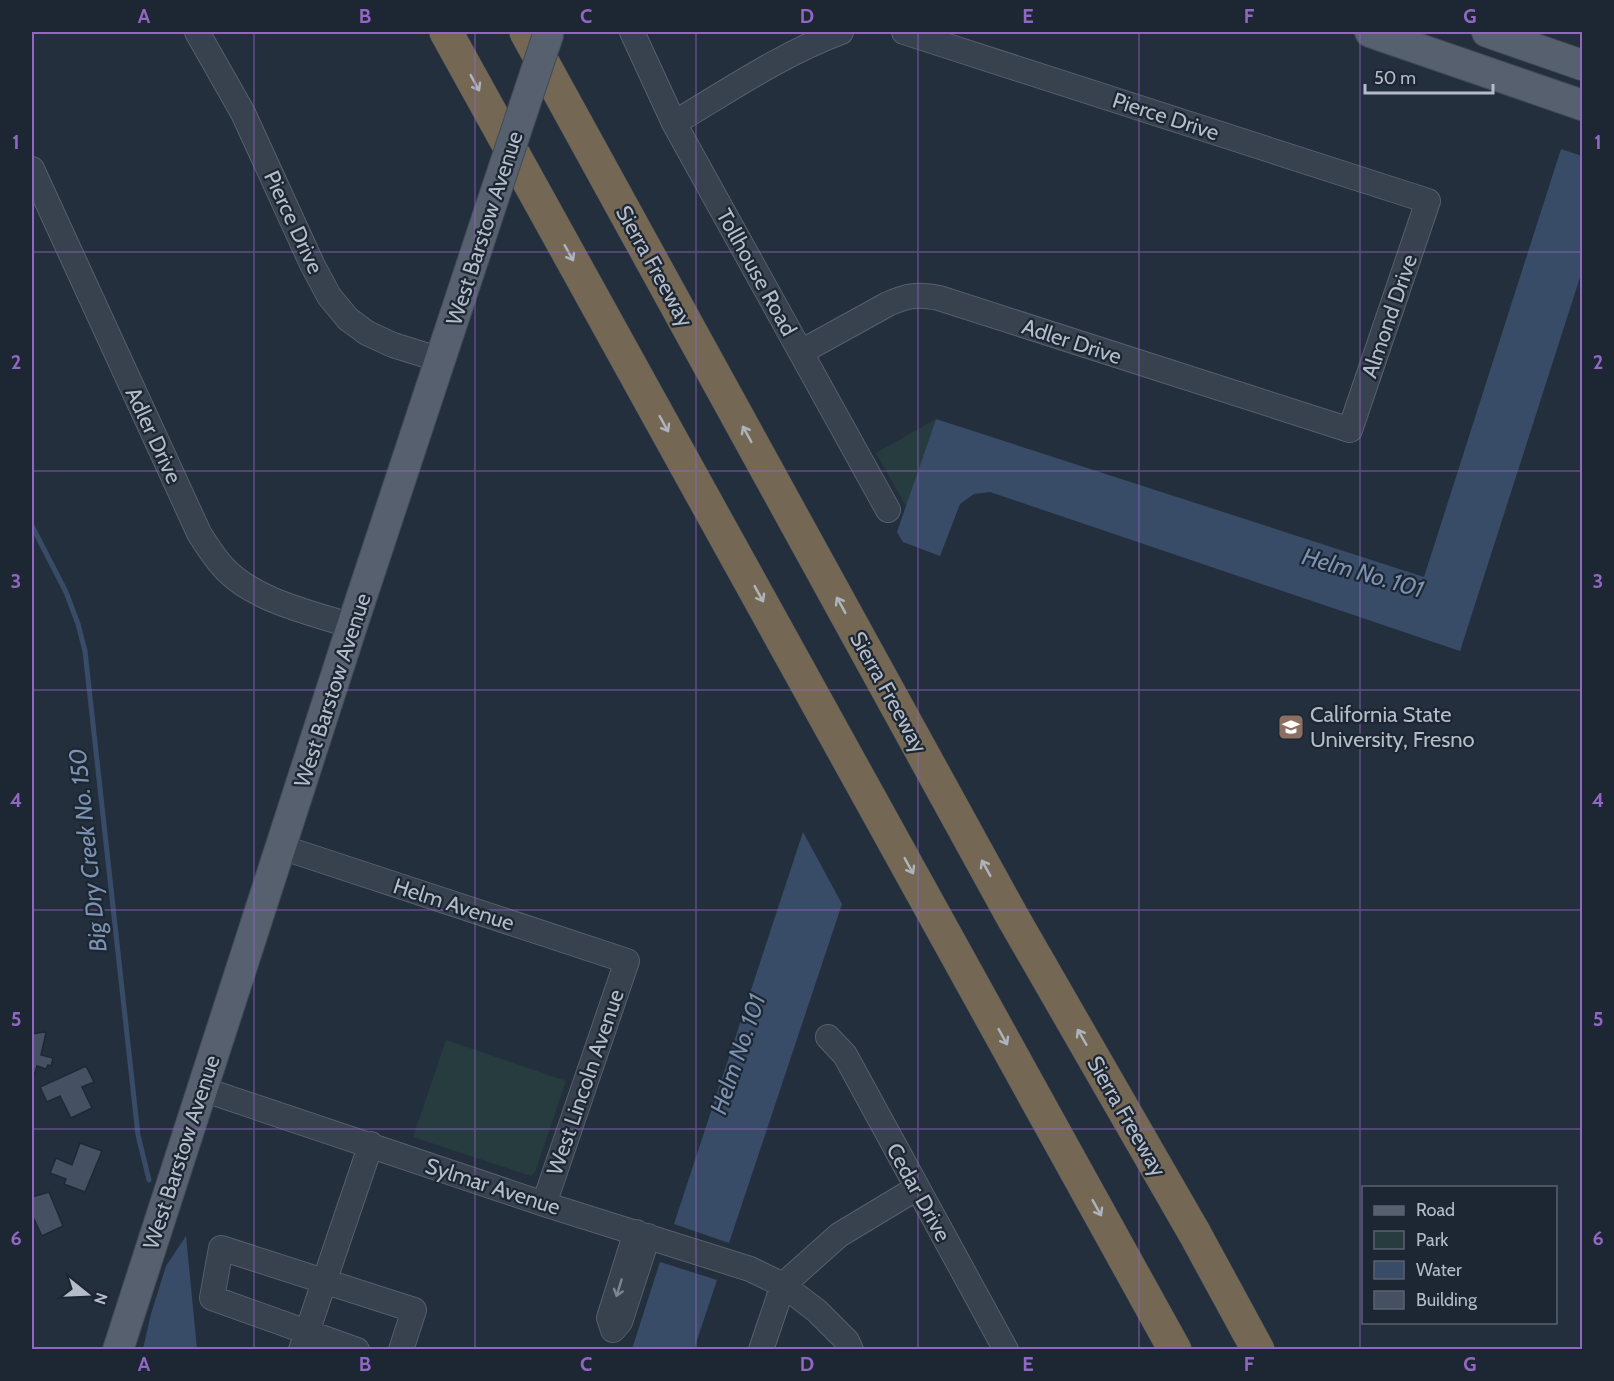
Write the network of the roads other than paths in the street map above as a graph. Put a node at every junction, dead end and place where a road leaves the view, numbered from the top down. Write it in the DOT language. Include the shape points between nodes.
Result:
graph roads {
  1 [pos="197,32"];
  2 [pos="446,32"];
  3 [pos="526,32"];
  4 [pos="549,32"];
  5 [pos="632,32"];
  6 [pos="841,32"];
  7 [pos="904,32"];
  8 [pos="1370,32"];
  9 [pos="1487,32"];
  10 [pos="1582,66"];
  11 [pos="1582,105"];
  12 [pos="674,123"];
  13 [pos="32,169"];
  14 [pos="1428,201"];
  15 [pos="801,352"];
  16 [pos="441,360"];
  17 [pos="1350,430"];
  18 [pos="888,510"];
  19 [pos="352,626"];
  20 [pos="281,847"];
  21 [pos="627,961"];
  22 [pos="828,1037"];
  23 [pos="202,1089"];
  24 [pos="376,1146"];
  25 [pos="916,1188"];
  26 [pos="544,1204"];
  27 [pos="642,1234"];
  28 [pos="1195,1234"];
  29 [pos="330,1284"];
  30 [pos="783,1285"];
  31 [pos="609,1340"];
  32 [pos="310,1342"];
  33 [pos="118,1350"];
  34 [pos="357,1350"];
  35 [pos="401,1350"];
  36 [pos="760,1350"];
  37 [pos="851,1350"];
  38 [pos="1006,1350"];
  39 [pos="1175,1350"];
  40 [pos="1258,1350"];
  41 [pos="1274,1350"];
  1 -- 16 [label="street, Pierce Drive" via="243,113 329,296 348,319 367,333"];
  2 -- 39 [label="highway, one-way"];
  28 -- 3 [label="highway, Sierra Freeway, one-way" via="1012,916"];
  4 -- 16 [label="main road, West Barstow Avenue, bridge"];
  5 -- 12 [label="street, Tollhouse Road"];
  6 -- 12 [label="street" via="794,53"];
  7 -- 14 [label="street, Pierce Drive"];
  8 -- 11 [label="main road"];
  9 -- 10 [label="main road"];
  12 -- 15 [label="street, Tollhouse Road"];
  13 -- 19 [label="street, Adler Drive" via="199,533 214,557 248,586 282,604"];
  14 -- 17 [label="street, Almond Drive"];
  15 -- 17 [label="street, Adler Drive" via="888,304 919,294"];
  15 -- 18 [label="street, Tollhouse Road"];
  16 -- 19 [label="main road, West Barstow Avenue"];
  19 -- 20 [label="main road, West Barstow Avenue"];
  20 -- 21 [label="street, Helm Avenue"];
  20 -- 23 [label="main road, West Barstow Avenue"];
  21 -- 26 [label="street, West Lincoln Avenue"];
  22 -- 25 [label="street, Cedar Drive" via="845,1055"];
  23 -- 24 [label="street, Sylmar Avenue"];
  23 -- 33 [label="main road, West Barstow Avenue"];
  24 -- 26 [label="street, Sylmar Avenue"];
  24 -- 29 [label="street"];
  25 -- 30 [label="street" via="838,1235"];
  25 -- 38 [label="street, Cedar Drive"];
  26 -- 27 [label="street, Sylmar Avenue"];
  27 -- 30 [label="street, Sylmar Avenue" via="750,1269"];
  27 -- 31 [label="street" via="620,1322"];
  28 -- 40 [label="highway, Sierra Freeway"];
  28 -- 41 [label="highway"];
  29 -- 32 [label="street"];
  29 -- 32 [label="street" via="221,1248 212,1298"];
  29 -- 35 [label="street" via="414,1310"];
  30 -- 36 [label="street"];
  30 -- 37 [label="street, Sylmar Avenue" via="817,1311"];
  32 -- 34 [label="street"];
}
